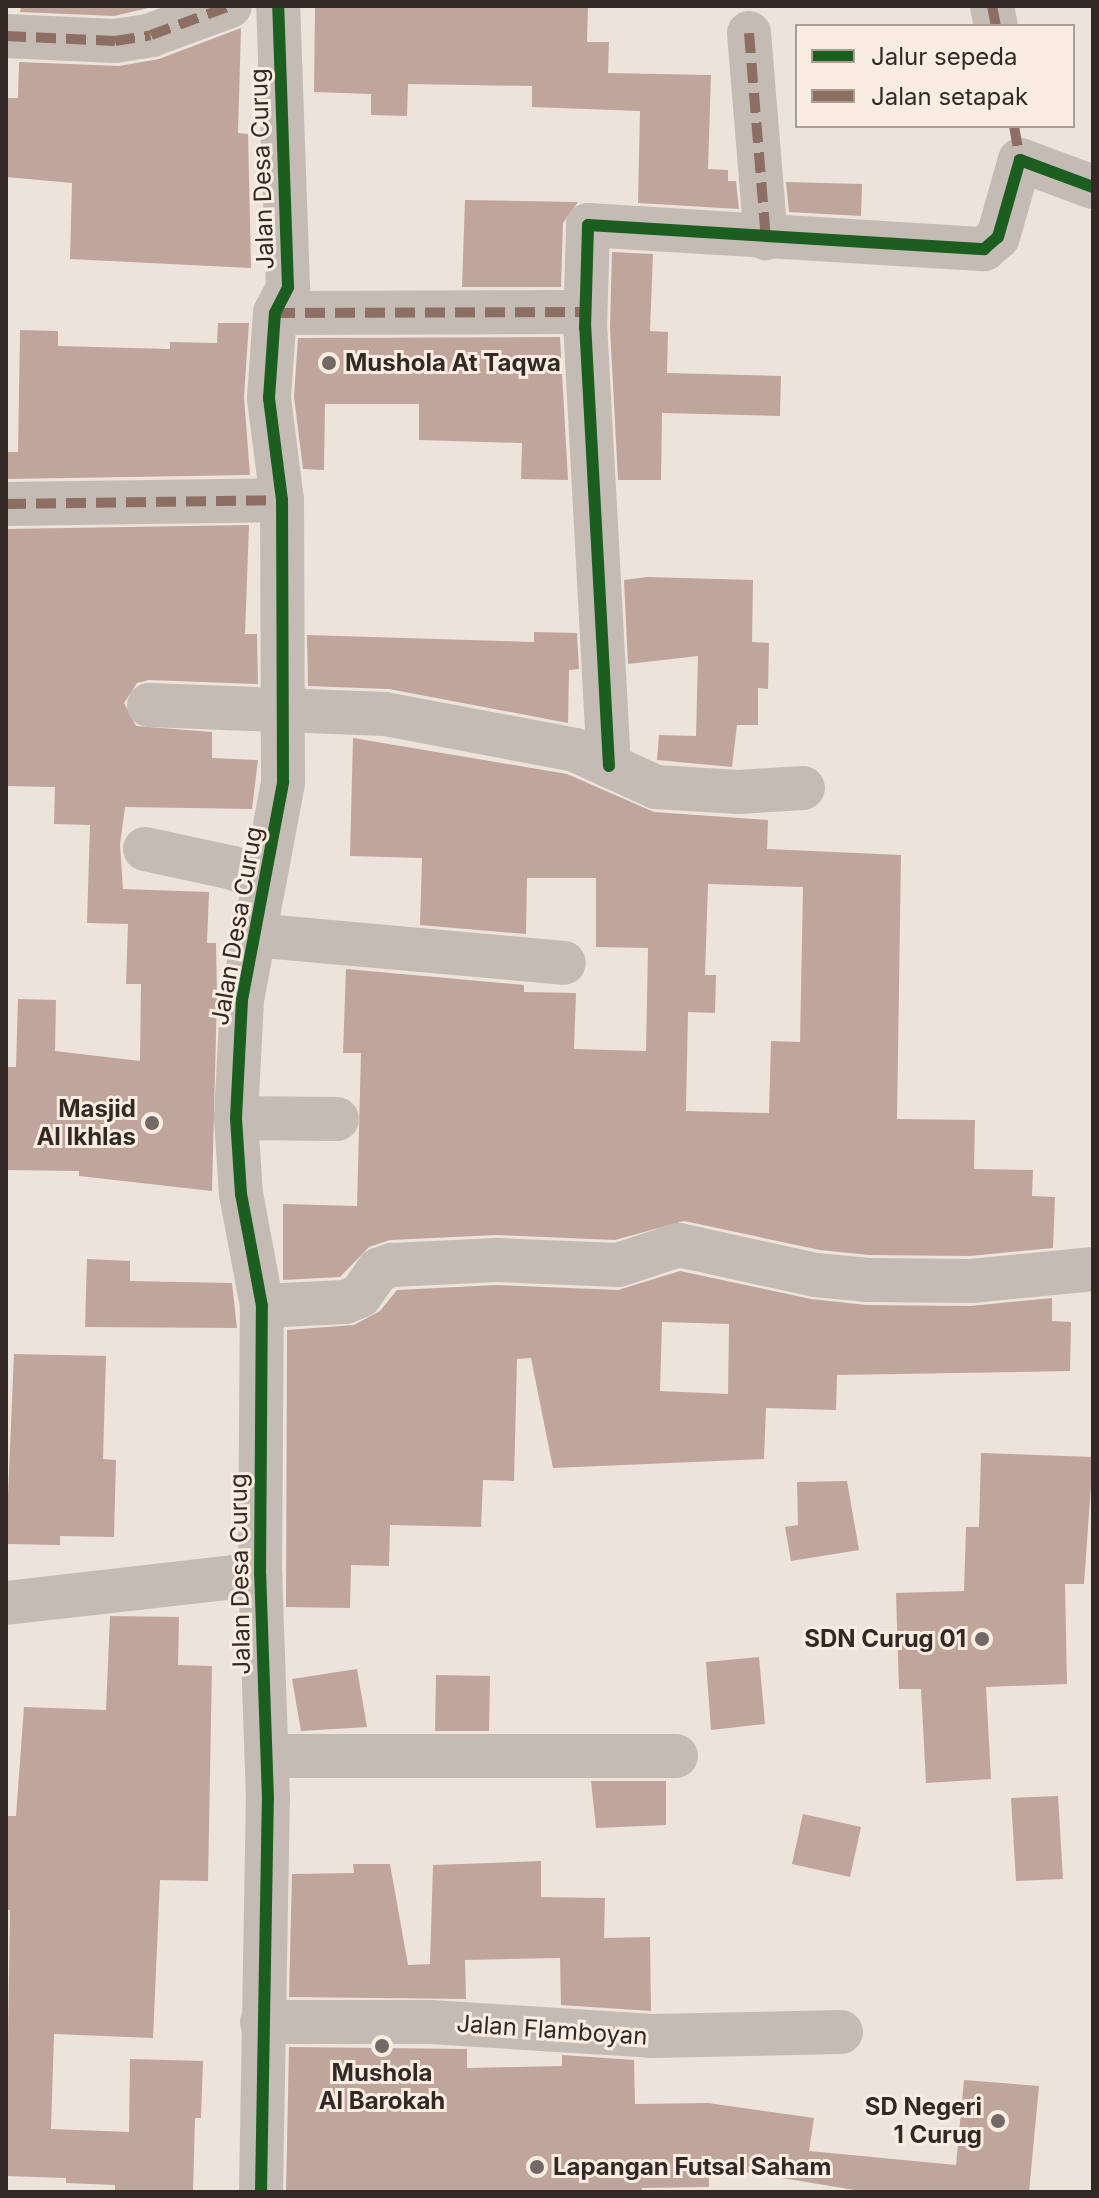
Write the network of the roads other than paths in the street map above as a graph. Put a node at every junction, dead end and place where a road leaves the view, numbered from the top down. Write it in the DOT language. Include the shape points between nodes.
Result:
graph roads {
  1 [pos="230,6"];
  2 [pos="278,6"];
  3 [pos="749,33"];
  4 [pos="6,36"];
  5 [pos="1017,143"];
  6 [pos="1093,187"];
  7 [pos="766,238"];
  8 [pos="585,312"];
  9 [pos="275,313"];
  10 [pos="282,500"];
  11 [pos="6,504"];
  12 [pos="149,705"];
  13 [pos="279,708"];
  14 [pos="609,766"];
  15 [pos="803,788"];
  16 [pos="145,849"];
  17 [pos="264,882"];
  18 [pos="252,935"];
  19 [pos="564,963"];
  20 [pos="236,1118"];
  21 [pos="337,1119"];
  22 [pos="1093,1269"];
  23 [pos="262,1306"];
  24 [pos="260,1574"];
  25 [pos="6,1603"];
  26 [pos="267,1756"];
  27 [pos="676,1756"];
  28 [pos="262,2022"];
  29 [pos="841,2032"];
  30 [pos="261,2192"];
  1 -- 4 [label="street" via="151,35 115,41"];
  2 -- 9 [label="street, Jalan Desa Curug" via="288,287"];
  3 -- 7 [label="street"];
  5 -- 6 [label="street"];
  5 -- 7 [label="street" via="998,237 984,249"];
  7 -- 8 [label="street" via="588,225"];
  8 -- 9 [label="street"];
  8 -- 14 [label="street"];
  9 -- 10 [label="street, Jalan Desa Curug" via="269,398"];
  10 -- 11 [label="street"];
  10 -- 13 [label="street, Jalan Desa Curug"];
  12 -- 13 [label="street"];
  13 -- 14 [label="street" via="385,714 575,750"];
  13 -- 17 [label="street, Jalan Desa Curug" via="283,782"];
  14 -- 15 [label="street" via="656,787 738,792"];
  16 -- 17 [label="street" via="233,868"];
  17 -- 18 [label="street, Jalan Desa Curug"];
  18 -- 19 [label="street"];
  18 -- 20 [label="street, Jalan Desa Curug"];
  20 -- 21 [label="street"];
  20 -- 23 [label="street, Jalan Desa Curug" via="241,1194"];
  22 -- 23 [label="street" via="971,1281 868,1280 816,1275 679,1245 618,1265 497,1260 392,1265 378,1270 360,1296 345,1302"];
  23 -- 24 [label="street, Jalan Desa Curug"];
  24 -- 25 [label="street"];
  24 -- 26 [label="street, Jalan Desa Curug"];
  26 -- 27 [label="street"];
  26 -- 28 [label="street, Jalan Desa Curug"];
  28 -- 29 [label="street, Jalan Flamboyan" via="431,2022 652,2036"];
  28 -- 30 [label="street, Jalan Desa Curug"];
}
